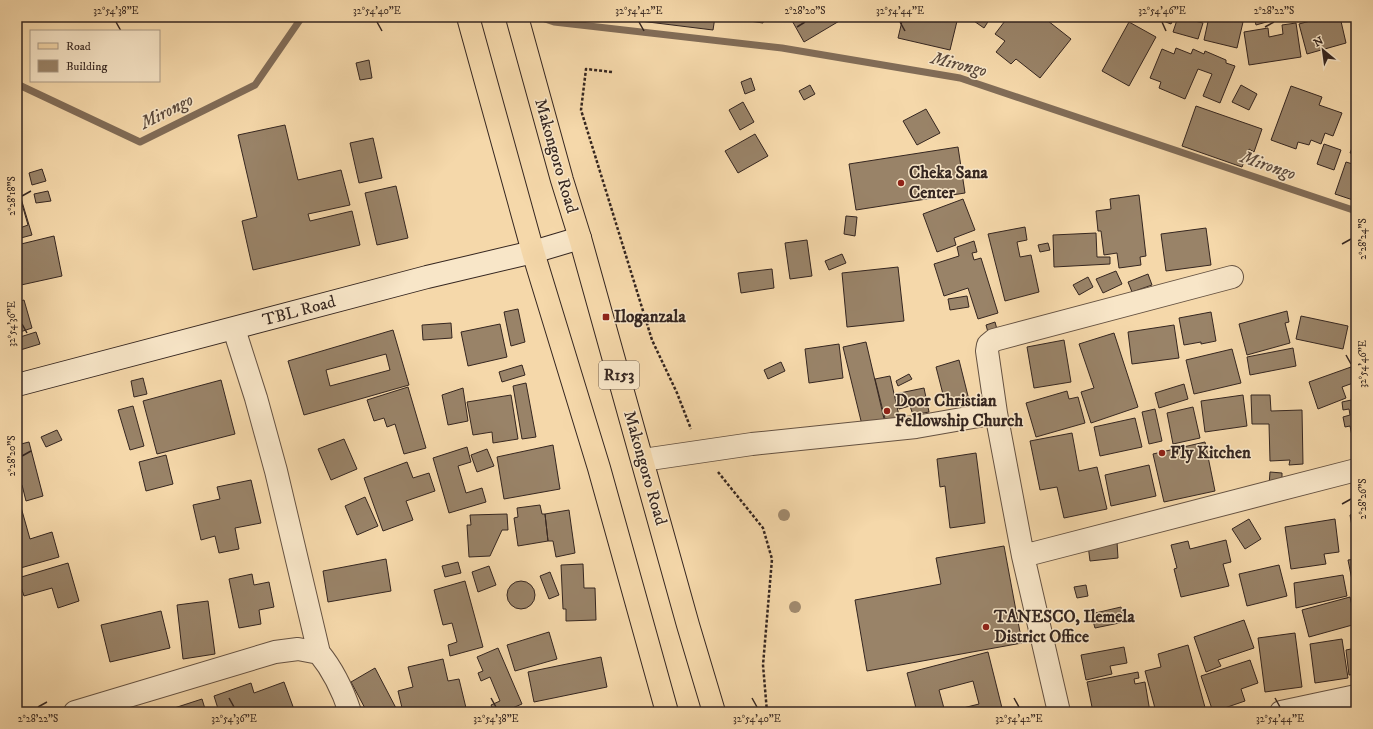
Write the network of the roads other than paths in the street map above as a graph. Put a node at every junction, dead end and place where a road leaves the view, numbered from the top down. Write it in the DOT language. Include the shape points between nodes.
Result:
graph roads {
  1 [pos="468,17"];
  2 [pos="516,17"];
  3 [pos="580,238"];
  4 [pos="533,252"];
  5 [pos="1232,277"];
  6 [pos="234,328"];
  7 [pos="17,385"];
  8 [pos="996,413"];
  9 [pos="642,460"];
  10 [pos="1356,470"];
  11 [pos="1023,556"];
  12 [pos="319,653"];
  13 [pos="1356,696"];
  14 [pos="80,711"];
  15 [pos="350,712"];
  16 [pos="667,712"];
  17 [pos="714,712"];
  18 [pos="1059,712"];
  19 [pos="1281,712"];
  1 -- 4 [label="main road, R153"];
  2 -- 3 [label="main road, Makongoro Road / R153"];
  3 -- 4 [label="street, TBL Road"];
  3 -- 9 [label="main road, Makongoro Road / R153"];
  4 -- 6 [label="street, TBL Road"];
  4 -- 16 [label="main road, R153" via="599,468"];
  5 -- 8 [label="street" via="990,342 987,351"];
  6 -- 7 [label="street, TBL Road"];
  6 -- 12 [label="street" via="276,471"];
  8 -- 9 [label="street" via="916,427 752,444"];
  8 -- 11 [label="street"];
  9 -- 17 [label="main road, Makongoro Road / R153"];
  10 -- 11 [label="street"];
  11 -- 18 [label="street"];
  12 -- 14 [label="street" via="298,649 275,652"];
  12 -- 15 [label="street" via="336,679"];
  13 -- 19 [label="street"];
}
